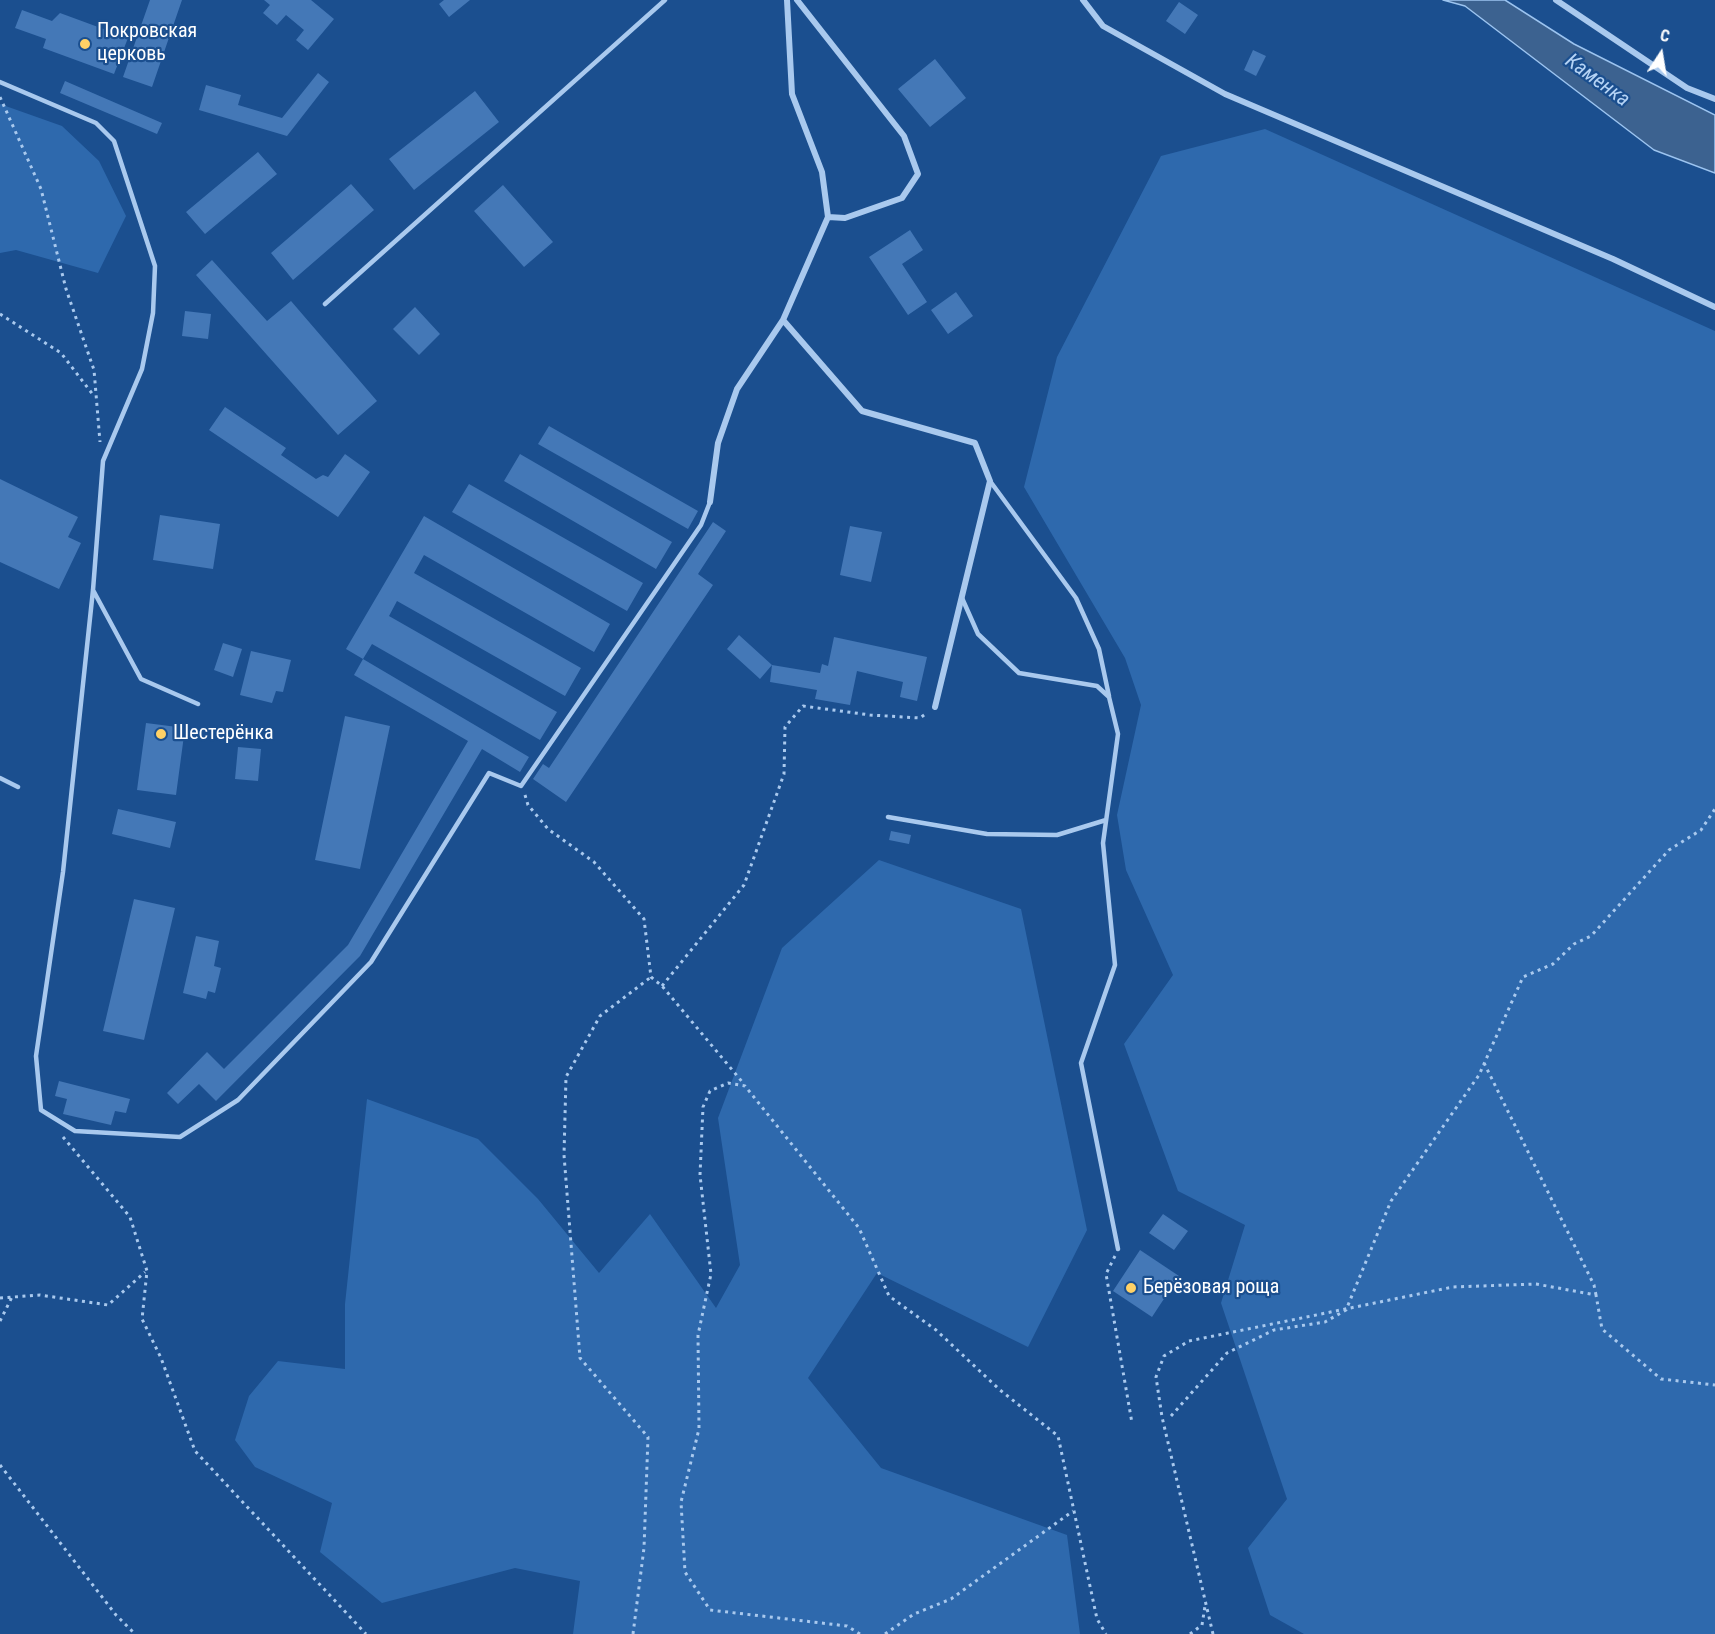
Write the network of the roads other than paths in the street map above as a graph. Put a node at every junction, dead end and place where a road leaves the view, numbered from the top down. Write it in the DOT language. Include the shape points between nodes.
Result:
graph roads {
  1 [pos="665,0"];
  2 [pos="787,0"];
  3 [pos="797,0"];
  4 [pos="1083,0"];
  5 [pos="1556,0"];
  6 [pos="0,82"];
  7 [pos="1715,99"];
  8 [pos="904,136"];
  9 [pos="828,217"];
  10 [pos="325,304"];
  11 [pos="1715,308"];
  12 [pos="783,320"];
  13 [pos="990,481"];
  14 [pos="710,502"];
  15 [pos="93,590"];
  16 [pos="962,598"];
  17 [pos="1109,697"];
  18 [pos="198,705"];
  19 [pos="935,707"];
  20 [pos="0,778"];
  21 [pos="18,787"];
  22 [pos="888,817"];
  23 [pos="1106,820"];
  24 [pos="1118,1249"];
  1 -- 10 [label="lane"];
  2 -- 9 [label="street" via="792,94 822,172"];
  3 -- 8 [label="street"];
  4 -- 11 [label="street" via="1103,26 1225,94 1613,259"];
  5 -- 7 [label="street" via="1687,88"];
  6 -- 15 [label="lane" via="96,123 114,141 155,266 153,313 142,369 103,461"];
  8 -- 9 [label="lane" via="918,174 902,198 845,218"];
  9 -- 12 [label="street"];
  12 -- 13 [label="street" via="862,411 975,443"];
  12 -- 14 [label="street" via="737,389 718,443"];
  13 -- 16 [label="street"];
  13 -- 17 [label="lane" via="1076,598 1099,649"];
  14 -- 15 [label="lane" via="701,525 521,786 489,773 371,962 238,1100 180,1137 75,1131 41,1110 36,1056 63,872"];
  15 -- 18 [label="lane" via="141,679"];
  16 -- 17 [label="lane" via="978,634 1019,674 1097,686"];
  16 -- 19 [label="street"];
  17 -- 23 [label="lane" via="1118,734"];
  20 -- 21 [label="lane"];
  22 -- 23 [label="lane" via="987,834 1057,835"];
  23 -- 24 [label="lane" via="1103,843 1115,964 1081,1063"];
}
